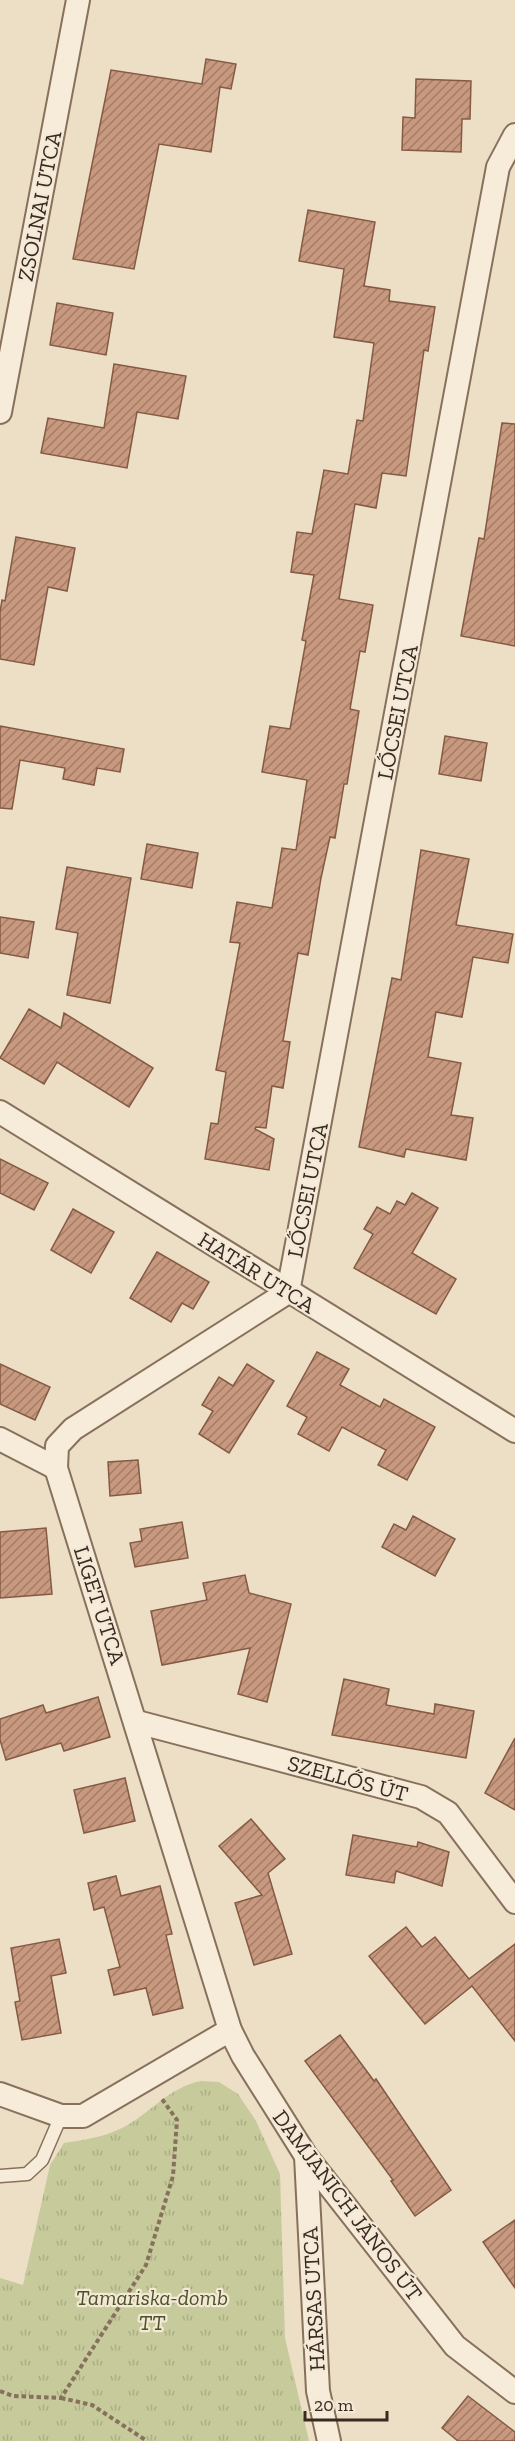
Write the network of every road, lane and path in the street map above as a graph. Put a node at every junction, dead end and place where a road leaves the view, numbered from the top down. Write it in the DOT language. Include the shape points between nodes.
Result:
graph roads {
  1 [pos="78,0"];
  2 [pos="515,135"];
  3 [pos="0,412"];
  4 [pos="0,1112"];
  5 [pos="288,1292"];
  6 [pos="515,1431"];
  7 [pos="0,1439"];
  8 [pos="56,1468"];
  9 [pos="137,1722"];
  10 [pos="515,1902"];
  11 [pos="230,2030"];
  12 [pos="147,2079"];
  13 [pos="0,2094"];
  14 [pos="61,2116"];
  15 [pos="306,2156"];
  16 [pos="0,2176"];
  17 [pos="0,2391"];
  18 [pos="515,2392"];
  19 [pos="61,2398"];
  20 [pos="147,2441"];
  21 [pos="329,2441"];
  1 -- 3 [label="street, ZSOLNAI UTCA"];
  2 -- 5 [label="street, LŐCSEI UTCA" via="498,167"];
  4 -- 5 [label="street, HATÁR UTCA"];
  5 -- 6 [label="street, HATÁR UTCA"];
  5 -- 8 [label="street" via="73,1429 57,1446"];
  7 -- 8 [label="street"];
  8 -- 9 [label="street, LIGET UTCA"];
  9 -- 10 [label="street, SZELLŐS ÚT" via="421,1797 448,1813"];
  9 -- 11 [label="street, LIGET UTCA"];
  11 -- 12 [label="street"];
  11 -- 15 [label="street, DAMJANICH JÁNOS ÚT"];
  12 -- 14 [label="street" via="82,2116"];
  12 -- 19 [label="path" via="177,2120 173,2176 146,2265"];
  13 -- 14 [label="street"];
  14 -- 16 [label="lane" via="42,2160 27,2174"];
  15 -- 18 [label="street, DAMJANICH JÁNOS ÚT" via="455,2346"];
  15 -- 21 [label="street, HÁRSAS UTCA" via="318,2391"];
  17 -- 19 [label="path" via="14,2396"];
  19 -- 20 [label="path" via="92,2405"];
}
